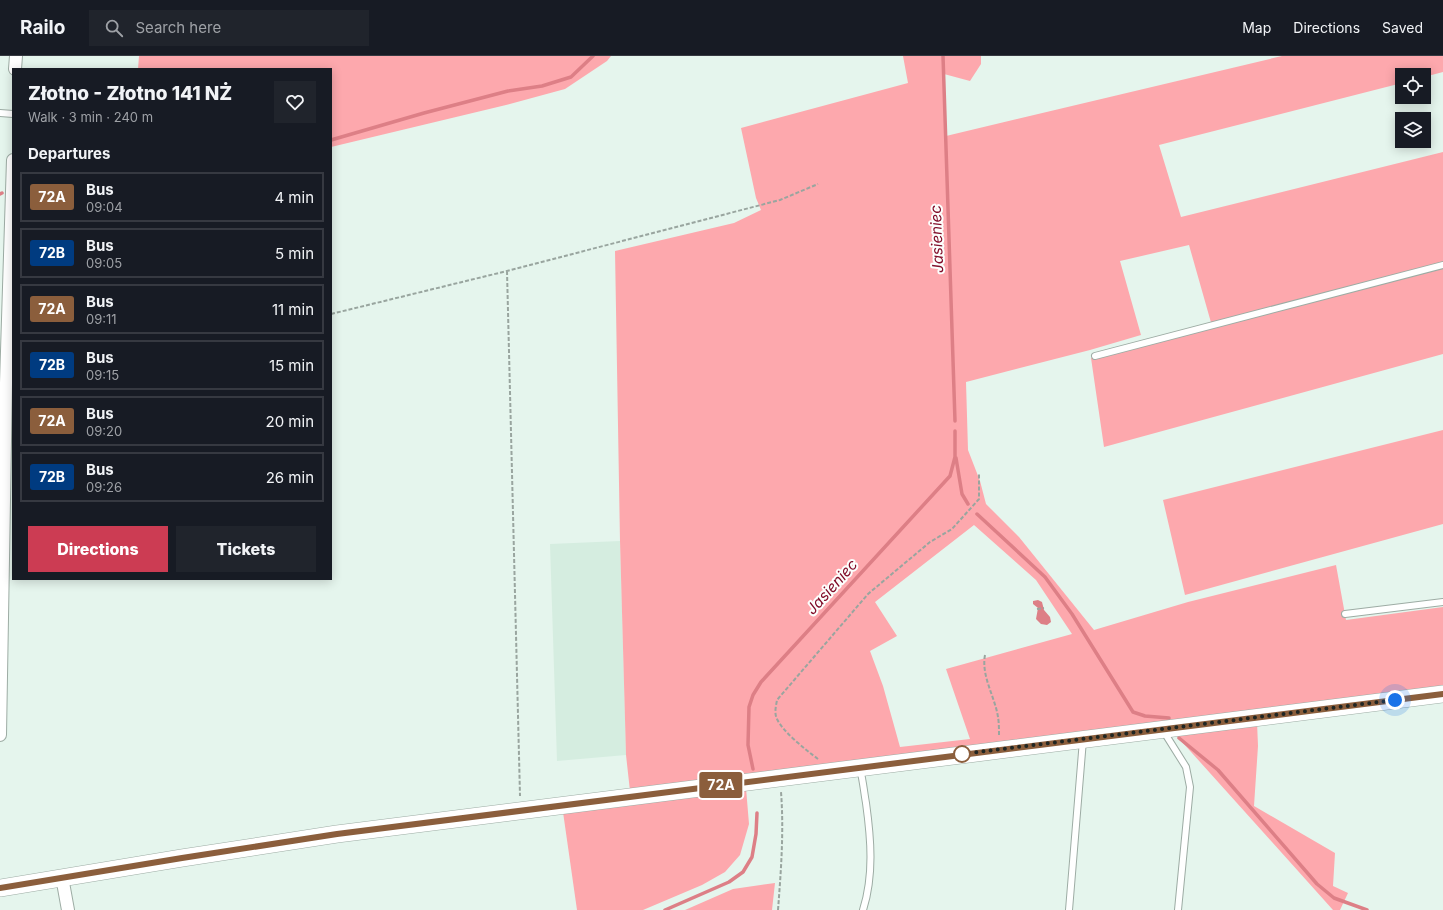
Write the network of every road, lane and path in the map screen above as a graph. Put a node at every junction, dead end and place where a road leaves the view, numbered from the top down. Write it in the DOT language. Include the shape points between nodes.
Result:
graph roads {
  1 [pos="16,56"];
  2 [pos="15,68"];
  3 [pos="0,113"];
  4 [pos="12,114"];
  5 [pos="818,184"];
  6 [pos="12,258"];
  7 [pos="1443,265"];
  8 [pos="507,271"];
  9 [pos="332,314"];
  10 [pos="1096,356"];
  11 [pos="3,383"];
  12 [pos="979,474"];
  13 [pos="1443,602"];
  14 [pos="1044,608"];
  15 [pos="1037,609"];
  16 [pos="1345,614"];
  17 [pos="1,641"];
  18 [pos="985,655"];
  19 [pos="1443,694"];
  20 [pos="1162,729"];
  21 [pos="0,734"];
  22 [pos="1083,739"];
  23 [pos="1000,750"];
  24 [pos="859,767"];
  25 [pos="830,771"];
  26 [pos="780,777"];
  27 [pos="520,811"];
  28 [pos="62,877"];
  29 [pos="0,888"];
  30 [pos="68,910"];
  31 [pos="778,910"];
  32 [pos="863,910"];
  33 [pos="1068,910"];
  34 [pos="1178,910"];
  1 -- 2 [label="street"];
  3 -- 4 [label="lane"];
  5 -- 8 [label="path" via="780,200"];
  6 -- 11 [label="street"];
  7 -- 10 [label="lane"];
  8 -- 9 [label="path"];
  8 -- 27 [label="path"];
  11 -- 17 [label="street"];
  12 -- 25 [label="path" via="979,499 952,529 930,542 868,594 777,700 776,718 781,725"];
  13 -- 16 [label="lane"];
  14 -- 15 [label="path"];
  17 -- 21 [label="street"];
  18 -- 23 [label="path" via="987,678 998,718"];
  19 -- 20 [label="street"];
  20 -- 22 [label="street"];
  20 -- 34 [label="lane" via="1186,767 1190,787"];
  22 -- 23 [label="street"];
  22 -- 33 [label="lane"];
  23 -- 24 [label="street"];
  24 -- 25 [label="street"];
  24 -- 32 [label="lane" via="871,843 868,891"];
  25 -- 26 [label="street"];
  26 -- 27 [label="street"];
  26 -- 31 [label="path" via="783,811"];
  27 -- 28 [label="street" via="288,841"];
  28 -- 29 [label="street"];
  28 -- 30 [label="street"];
}
